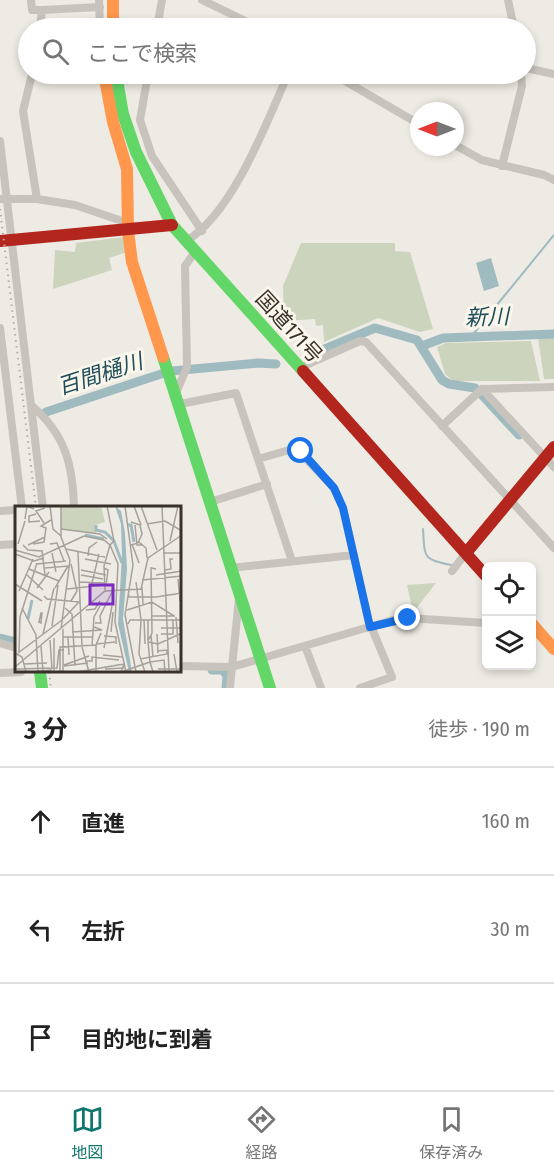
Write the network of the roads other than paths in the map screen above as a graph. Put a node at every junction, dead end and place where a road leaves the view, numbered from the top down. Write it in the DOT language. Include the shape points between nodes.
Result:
graph roads {
  1 [pos="31,0"];
  2 [pos="113,0"];
  3 [pos="162,0"];
  4 [pos="202,0"];
  5 [pos="508,0"];
  6 [pos="100,3"];
  7 [pos="42,10"];
  8 [pos="41,18"];
  9 [pos="113,18"];
  10 [pos="159,18"];
  11 [pos="239,18"];
  12 [pos="512,18"];
  13 [pos="536,70"];
  14 [pos="554,74"];
  15 [pos="30,84"];
  16 [pos="106,84"];
  17 [pos="118,84"];
  18 [pos="146,84"];
  19 [pos="284,84"];
  20 [pos="350,84"];
  21 [pos="522,84"];
  22 [pos="410,119"];
  23 [pos="0,141"];
  24 [pos="464,150"];
  25 [pos="502,166"];
  26 [pos="554,180"];
  27 [pos="3,199"];
  28 [pos="37,199"];
  29 [pos="172,225"];
  30 [pos="128,231"];
  31 [pos="202,231"];
  32 [pos="6,240"];
  33 [pos="186,241"];
  34 [pos="194,253"];
  35 [pos="0,328"];
  36 [pos="299,368"];
  37 [pos="554,387"];
  38 [pos="482,389"];
  39 [pos="4,390"];
  40 [pos="178,398"];
  41 [pos="31,405"];
  42 [pos="442,426"];
  43 [pos="554,447"];
  44 [pos="545,458"];
  45 [pos="258,459"];
  46 [pos="554,467"];
  47 [pos="267,484"];
  48 [pos="210,502"];
  49 [pos="510,502"];
  50 [pos="22,506"];
  51 [pos="43,506"];
  52 [pos="74,506"];
  53 [pos="15,510"];
  54 [pos="0,511"];
  55 [pos="15,544"];
  56 [pos="0,545"];
  57 [pos="554,548"];
  58 [pos="466,553"];
  59 [pos="354,555"];
  60 [pos="292,561"];
  61 [pos="230,568"];
  62 [pos="452,571"];
  63 [pos="482,571"];
  64 [pos="239,595"];
  65 [pos="482,623"];
  66 [pos="371,627"];
  67 [pos="536,629"];
  68 [pos="0,643"];
  69 [pos="305,646"];
  70 [pos="15,648"];
  71 [pos="554,649"];
  72 [pos="260,659"];
  73 [pos="182,666"];
  74 [pos="232,667"];
  75 [pos="15,672"];
  76 [pos="0,673"];
  77 [pos="40,673"];
  78 [pos="371,686"];
  79 [pos="42,688"];
  80 [pos="230,688"];
  81 [pos="270,688"];
  82 [pos="321,688"];
  83 [pos="360,688"];
  1 -- 7 [label="street" via="32,10"];
  2 -- 9 [label="main road"];
  3 -- 10 [label="street"];
  4 -- 11 [label="street"];
  5 -- 12 [label="street"];
  6 -- 7 [label="street"];
  7 -- 8 [label="street"];
  13 -- 14 [label="street"];
  15 -- 28 [label="street" via="23,111"];
  16 -- 30 [label="main road" via="127,169"];
  17 -- 29 [label="main road, 国道171号" via="128,131 148,182"];
  18 -- 31 [label="street" via="140,120 153,156"];
  19 -- 31 [label="street" via="258,144"];
  20 -- 22 [label="street"];
  21 -- 25 [label="street"];
  23 -- 27 [label="street"];
  24 -- 25 [label="street"];
  25 -- 26 [label="street"];
  27 -- 28 [label="street"];
  27 -- 32 [label="street"];
  28 -- 30 [label="street" via="123,221"];
  29 -- 30 [label="main road"];
  29 -- 33 [label="main road, 国道171号"];
  30 -- 32 [label="main road"];
  30 -- 40 [label="main road" via="132,262"];
  31 -- 33 [label="street"];
  32 -- 41 [label="street"];
  33 -- 34 [label="main road, 国道171号"];
  34 -- 36 [label="main road, 国道171号"];
  34 -- 40 [label="street" via="185,266 187,369"];
  35 -- 39 [label="street"];
  36 -- 42 [label="street" via="360,341 366,342"];
  36 -- 58 [label="main road, 国道171号"];
  37 -- 38 [label="street"];
  38 -- 42 [label="street"];
  38 -- 44 [label="street"];
  39 -- 50 [label="street"];
  40 -- 45 [label="street" via="236,393"];
  40 -- 48 [label="main road"];
  41 -- 51 [label="street"];
  41 -- 52 [label="street" via="51,422 60,437 73,483"];
  42 -- 49 [label="street"];
  43 -- 44 [label="main road"];
  44 -- 46 [label="street"];
  44 -- 49 [label="main road"];
  45 -- 47 [label="street"];
  45 -- 59 [label="street" via="296,448 301,451 334,488"];
  47 -- 48 [label="street"];
  47 -- 60 [label="street"];
  48 -- 61 [label="main road"];
  49 -- 57 [label="street"];
  49 -- 58 [label="main road"];
  53 -- 54 [label="street"];
  55 -- 56 [label="street"];
  58 -- 62 [label="street"];
  58 -- 63 [label="main road, 国道171号"];
  59 -- 60 [label="street"];
  59 -- 66 [label="street"];
  60 -- 61 [label="street"];
  61 -- 64 [label="main road"];
  64 -- 72 [label="main road"];
  64 -- 74 [label="street"];
  65 -- 66 [label="street" via="408,618"];
  66 -- 69 [label="street"];
  66 -- 78 [label="street" via="392,673"];
  67 -- 71 [label="main road"];
  68 -- 70 [label="street"];
  69 -- 72 [label="street"];
  69 -- 82 [label="street"];
  72 -- 74 [label="street"];
  72 -- 81 [label="main road"];
  73 -- 74 [label="street"];
  74 -- 80 [label="street"];
  75 -- 76 [label="street"];
  77 -- 79 [label="main road"];
  78 -- 83 [label="street"];
}
